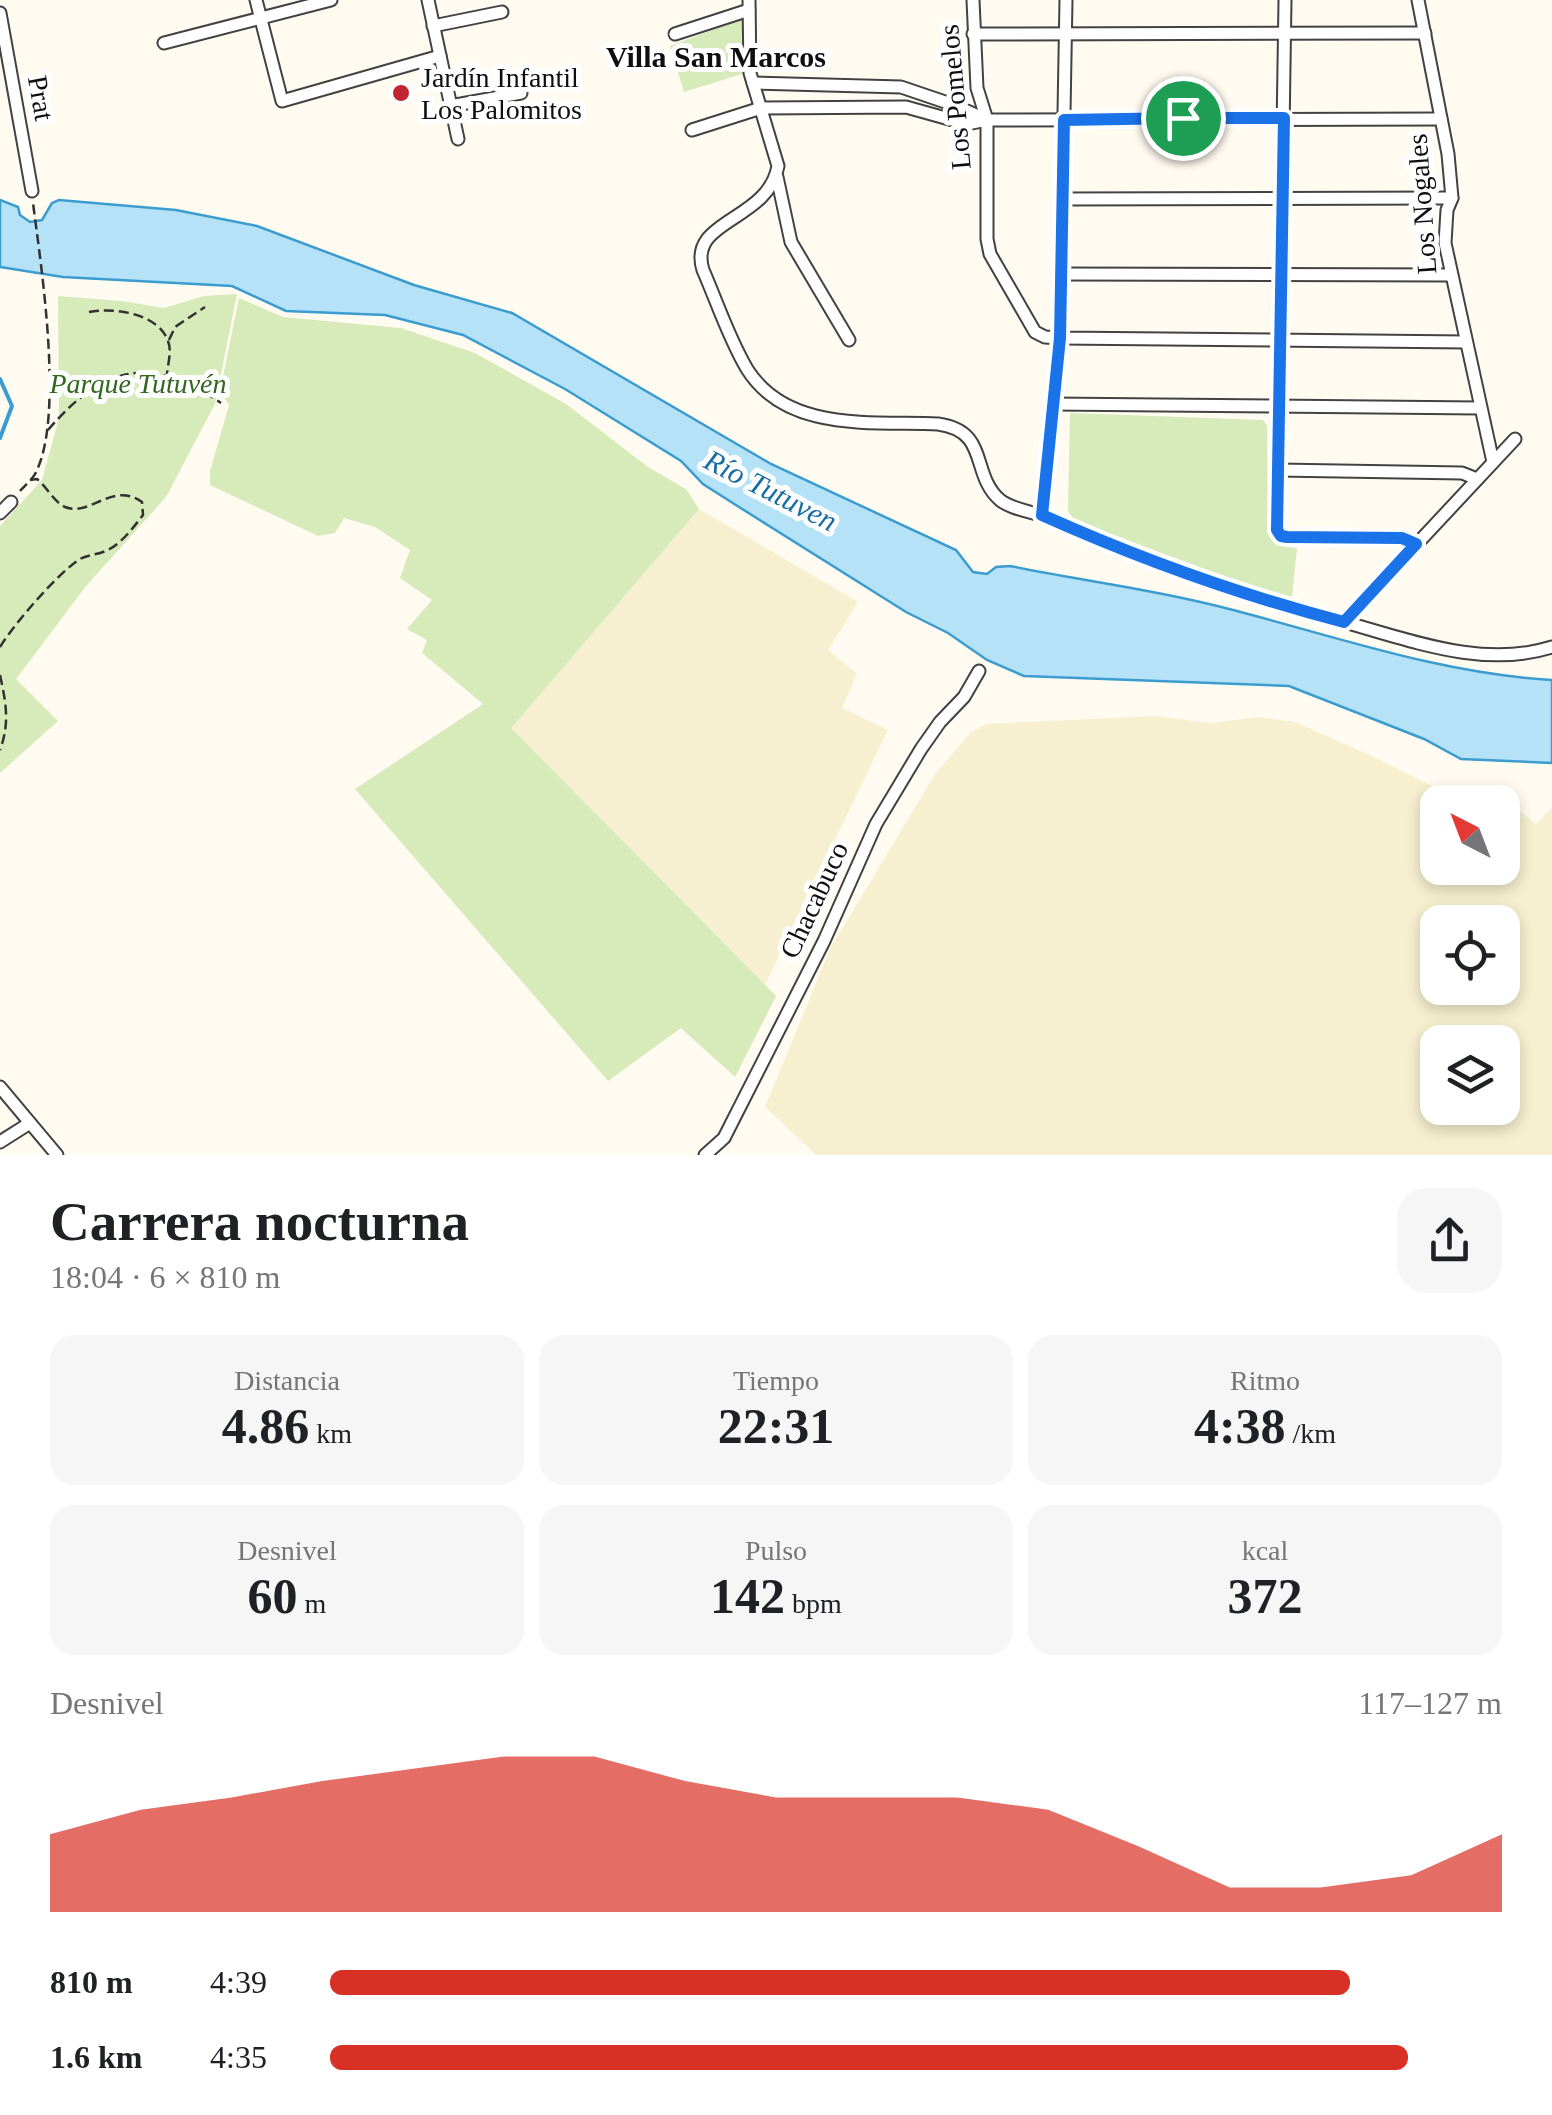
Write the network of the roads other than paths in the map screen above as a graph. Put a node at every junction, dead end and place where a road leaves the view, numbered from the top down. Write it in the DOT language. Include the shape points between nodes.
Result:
graph roads {
  1 [pos="256,0"];
  2 [pos="332,0"];
  3 [pos="428,0"];
  4 [pos="973,0"];
  5 [pos="1066,0"];
  6 [pos="1284,0"];
  7 [pos="1418,0"];
  8 [pos="749,5"];
  9 [pos="502,12"];
  10 [pos="0,13"];
  11 [pos="260,17"];
  12 [pos="433,26"];
  13 [pos="1284,32"];
  14 [pos="1425,32"];
  15 [pos="675,34"];
  16 [pos="972,34"];
  17 [pos="1066,34"];
  18 [pos="164,43"];
  19 [pos="440,56"];
  20 [pos="754,83"];
  21 [pos="521,92"];
  22 [pos="450,106"];
  23 [pos="760,108"];
  24 [pos="1284,118"];
  25 [pos="1442,119"];
  26 [pos="987,120"];
  27 [pos="1064,120"];
  28 [pos="692,130"];
  29 [pos="458,140"];
  30 [pos="776,176"];
  31 [pos="32,192"];
  32 [pos="1283,198"];
  33 [pos="1452,198"];
  34 [pos="1063,199"];
  35 [pos="1061,274"];
  36 [pos="1281,274"];
  37 [pos="1451,275"];
  38 [pos="1060,338"];
  39 [pos="849,340"];
  40 [pos="1280,341"];
  41 [pos="1466,342"];
  42 [pos="1052,404"];
  43 [pos="1278,406"];
  44 [pos="1480,408"];
  45 [pos="1515,439"];
  46 [pos="1493,462"];
  47 [pos="1278,470"];
  48 [pos="1477,479"];
  49 [pos="11,502"];
  50 [pos="0,513"];
  51 [pos="1042,515"];
  52 [pos="1416,544"];
  53 [pos="1344,622"];
  54 [pos="1552,647"];
  55 [pos="979,671"];
  56 [pos="0,1087"];
  57 [pos="30,1122"];
  58 [pos="0,1142"];
  59 [pos="57,1155"];
  60 [pos="705,1155"];
  1 -- 11 [label="street"];
  2 -- 11 [label="street"];
  3 -- 12 [label="street"];
  4 -- 16 [label="street, Los Pomelos"];
  5 -- 17 [label="street"];
  6 -- 13 [label="street"];
  7 -- 14 [label="street, Los Nogales"];
  8 -- 15 [label="street"];
  8 -- 20 [label="street"];
  9 -- 12 [label="street"];
  10 -- 31 [label="street, Prat"];
  11 -- 18 [label="street"];
  11 -- 19 [label="street" via="282,101"];
  12 -- 19 [label="street"];
  13 -- 14 [label="street"];
  13 -- 17 [label="street"];
  13 -- 24 [label="street"];
  14 -- 25 [label="street, Los Nogales"];
  16 -- 17 [label="street"];
  16 -- 26 [label="street, Los Pomelos" via="976,88"];
  17 -- 27 [label="street"];
  19 -- 22 [label="street"];
  20 -- 23 [label="street"];
  20 -- 26 [label="street" via="901,87"];
  21 -- 22 [label="street"];
  22 -- 29 [label="street"];
  23 -- 26 [label="street" via="906,108 966,124"];
  23 -- 28 [label="street"];
  23 -- 30 [label="street"];
  24 -- 25 [label="street"];
  24 -- 27 [label="street"];
  24 -- 32 [label="street"];
  25 -- 33 [label="street, Los Nogales"];
  26 -- 27 [label="street"];
  26 -- 38 [label="street, Los Pomelos" via="990,254 1035,332"];
  27 -- 34 [label="street"];
  30 -- 39 [label="street" via="790,242"];
  30 -- 51 [label="street" via="760,201 709,235 700,256 745,366 770,394 804,414 956,428 976,448 982,476 1002,502"];
  32 -- 33 [label="street"];
  32 -- 34 [label="street"];
  32 -- 36 [label="street"];
  33 -- 37 [label="street, Los Nogales" via="1444,228"];
  34 -- 35 [label="street"];
  35 -- 36 [label="street"];
  35 -- 38 [label="street"];
  36 -- 37 [label="street"];
  36 -- 40 [label="street"];
  37 -- 41 [label="street, Los Nogales"];
  38 -- 40 [label="street"];
  38 -- 42 [label="street"];
  40 -- 41 [label="street"];
  40 -- 43 [label="street"];
  41 -- 44 [label="street, Los Nogales"];
  42 -- 43 [label="street"];
  42 -- 51 [label="street"];
  43 -- 44 [label="street"];
  43 -- 47 [label="street"];
  44 -- 46 [label="street, Los Nogales"];
  45 -- 46 [label="street"];
  46 -- 48 [label="street"];
  47 -- 48 [label="street"];
  47 -- 52 [label="street" via="1281,536 1402,538"];
  48 -- 52 [label="street"];
  49 -- 50 [label="street"];
  51 -- 53 [label="street" via="1132,556"];
  52 -- 53 [label="street"];
  53 -- 54 [label="street" via="1480,654"];
  55 -- 60 [label="street, Chacabuco" via="900,782 724,1138"];
  56 -- 57 [label="street"];
  57 -- 58 [label="street"];
  57 -- 59 [label="street"];
}
